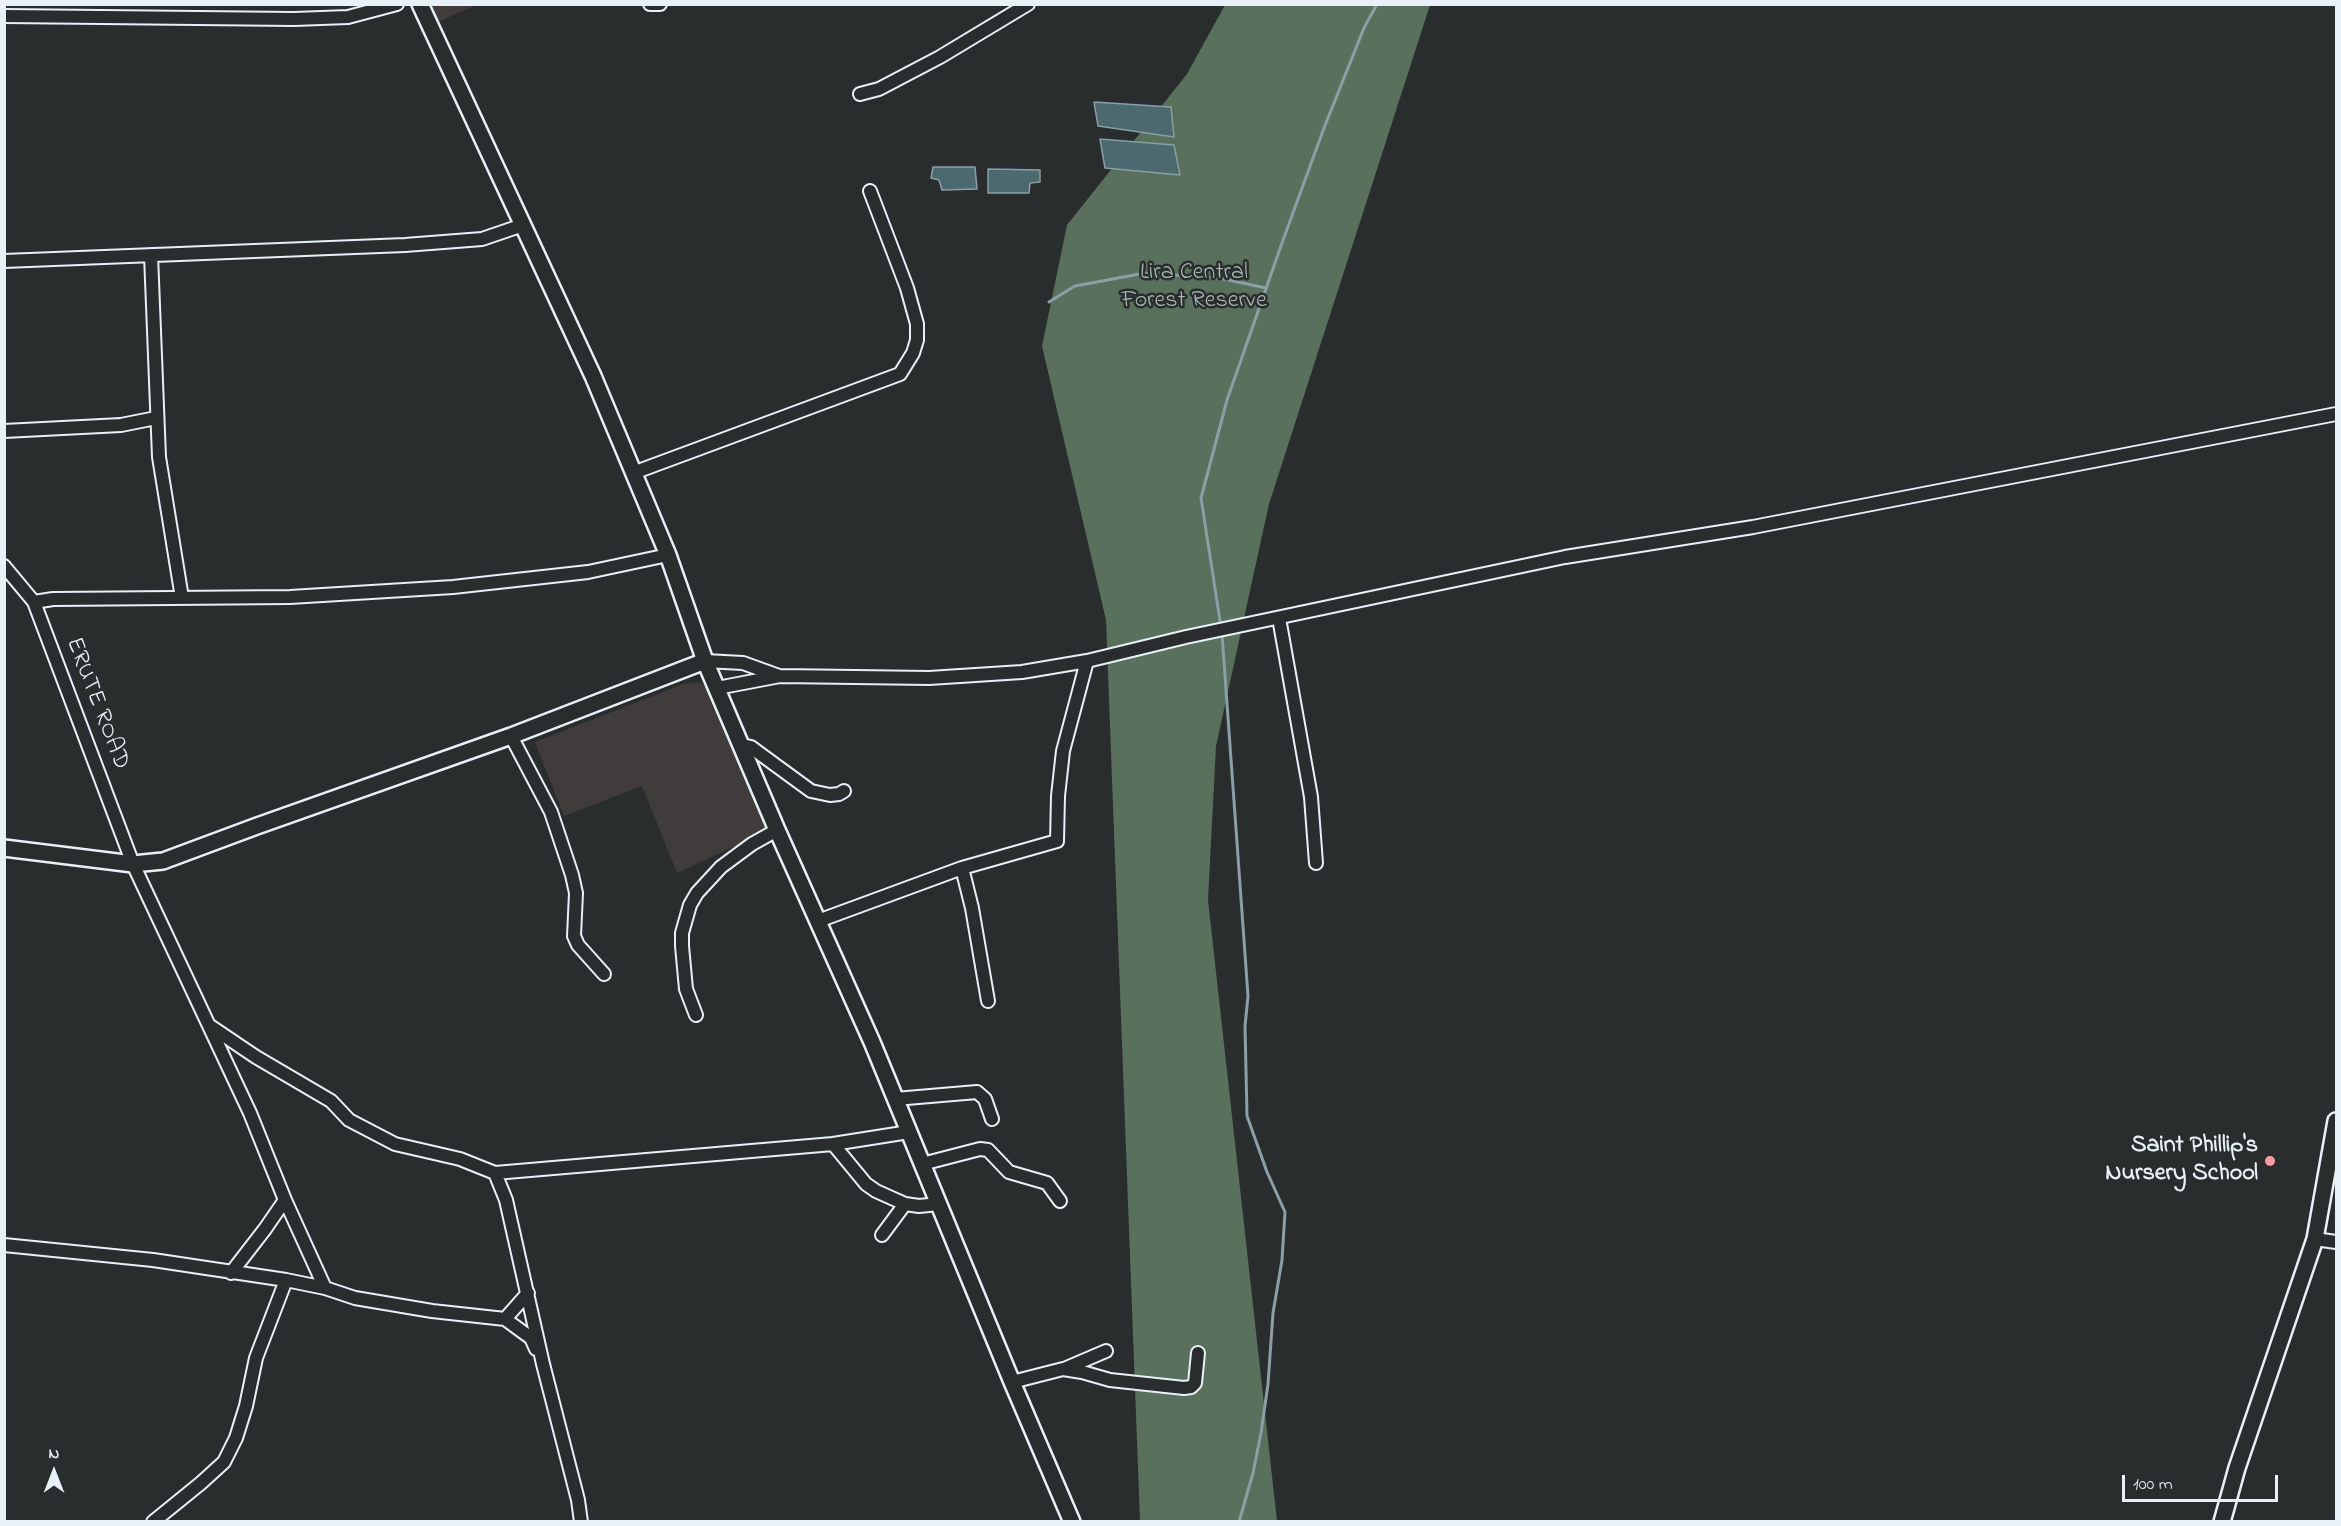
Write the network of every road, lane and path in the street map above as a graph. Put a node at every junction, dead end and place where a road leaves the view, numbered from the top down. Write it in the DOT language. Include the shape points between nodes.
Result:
graph roads {
  1 [pos="397,4"];
  2 [pos="420,4"];
  3 [pos="650,4"];
  4 [pos="660,4"];
  5 [pos="1028,4"];
  6 [pos="4,16"];
  7 [pos="860,94"];
  8 [pos="870,191"];
  9 [pos="523,225"];
  10 [pos="151,255"];
  11 [pos="4,261"];
  12 [pos="2337,414"];
  13 [pos="156,418"];
  14 [pos="4,431"];
  15 [pos="633,473"];
  16 [pos="668,555"];
  17 [pos="4,566"];
  18 [pos="182,598"];
  19 [pos="34,602"];
  20 [pos="1280,618"];
  21 [pos="705,661"];
  22 [pos="1087,661"];
  23 [pos="780,676"];
  24 [pos="717,688"];
  25 [pos="511,736"];
  26 [pos="742,745"];
  27 [pos="844,791"];
  28 [pos="777,830"];
  29 [pos="4,848"];
  30 [pos="1316,863"];
  31 [pos="133,864"];
  32 [pos="962,868"];
  33 [pos="818,921"];
  34 [pos="604,974"];
  35 [pos="988,1001"];
  36 [pos="696,1015"];
  37 [pos="209,1025"];
  38 [pos="895,1099"];
  39 [pos="992,1119"];
  40 [pos="2337,1121"];
  41 [pos="909,1132"];
  42 [pos="833,1144"];
  43 [pos="922,1164"];
  44 [pos="495,1173"];
  45 [pos="285,1200"];
  46 [pos="1060,1202"];
  47 [pos="905,1204"];
  48 [pos="939,1204"];
  49 [pos="882,1235"];
  50 [pos="2315,1239"];
  51 [pos="2337,1242"];
  52 [pos="4,1245"];
  53 [pos="231,1273"];
  54 [pos="286,1280"];
  55 [pos="325,1288"];
  56 [pos="528,1293"];
  57 [pos="505,1319"];
  58 [pos="1106,1351"];
  59 [pos="1198,1353"];
  60 [pos="543,1364"];
  61 [pos="1063,1369"];
  62 [pos="1012,1382"];
  63 [pos="153,1521"];
  64 [pos="581,1521"];
  65 [pos="1072,1521"];
  66 [pos="2222,1521"];
  1 -- 6 [label="street" via="348,17 294,19"];
  2 -- 9 [label="street"];
  3 -- 4 [label="street"];
  5 -- 7 [label="street" via="879,89"];
  8 -- 15 [label="street" via="917,324 914,353 900,374"];
  9 -- 10 [label="street" via="482,239 449,242"];
  9 -- 15 [label="street"];
  10 -- 11 [label="street"];
  10 -- 13 [label="street"];
  12 -- 20 [label="street" via="1722,533 1565,557"];
  13 -- 14 [label="street" via="122,425"];
  13 -- 18 [label="street"];
  15 -- 16 [label="street"];
  16 -- 18 [label="street" via="509,583 290,597"];
  16 -- 21 [label="street"];
  17 -- 19 [label="street, ERUTE ROAD"];
  18 -- 19 [label="street"];
  19 -- 31 [label="street, ERUTE ROAD"];
  20 -- 22 [label="street"];
  20 -- 30 [label="street" via="1311,797"];
  21 -- 23 [label="street" via="743,663"];
  21 -- 24 [label="street"];
  21 -- 25 [label="street"];
  22 -- 23 [label="street" via="962,677"];
  22 -- 32 [label="street" via="1063,751 1057,841"];
  23 -- 24 [label="street"];
  24 -- 26 [label="street"];
  25 -- 31 [label="street" via="163,861"];
  25 -- 34 [label="street" via="550,812 572,875 576,893 574,936"];
  26 -- 27 [label="street" via="751,747 811,792 830,795"];
  26 -- 28 [label="street"];
  28 -- 33 [label="street"];
  28 -- 36 [label="street" via="721,867 690,905 682,946 686,989"];
  29 -- 31 [label="street"];
  31 -- 37 [label="street, ERUTE ROAD"];
  32 -- 33 [label="street"];
  32 -- 35 [label="street"];
  33 -- 38 [label="street"];
  37 -- 44 [label="street" via="331,1101 349,1120 395,1144 460,1159"];
  37 -- 45 [label="street, ERUTE ROAD"];
  38 -- 39 [label="street" via="977,1092 985,1099"];
  38 -- 41 [label="street"];
  40 -- 50 [label="street"];
  41 -- 42 [label="street"];
  41 -- 43 [label="street"];
  42 -- 44 [label="street"];
  42 -- 47 [label="street" via="866,1184"];
  43 -- 46 [label="street" via="985,1149 1010,1172 1047,1183"];
  43 -- 48 [label="street"];
  44 -- 56 [label="street" via="506,1200"];
  45 -- 53 [label="street"];
  45 -- 55 [label="street, ERUTE ROAD"];
  47 -- 48 [label="street"];
  47 -- 49 [label="street"];
  48 -- 62 [label="street"];
  50 -- 51 [label="street"];
  50 -- 66 [label="street"];
  52 -- 53 [label="street" via="153,1260"];
  53 -- 54 [label="street"];
  54 -- 55 [label="street"];
  54 -- 63 [label="street" via="256,1358 236,1438 224,1462"];
  55 -- 57 [label="street" via="356,1298"];
  56 -- 57 [label="street"];
  56 -- 60 [label="street"];
  57 -- 60 [label="street" via="531,1338"];
  58 -- 61 [label="street"];
  59 -- 61 [label="street" via="1195,1383 1185,1388 1110,1380"];
  60 -- 64 [label="street"];
  61 -- 62 [label="street"];
  62 -- 65 [label="street"];
}
